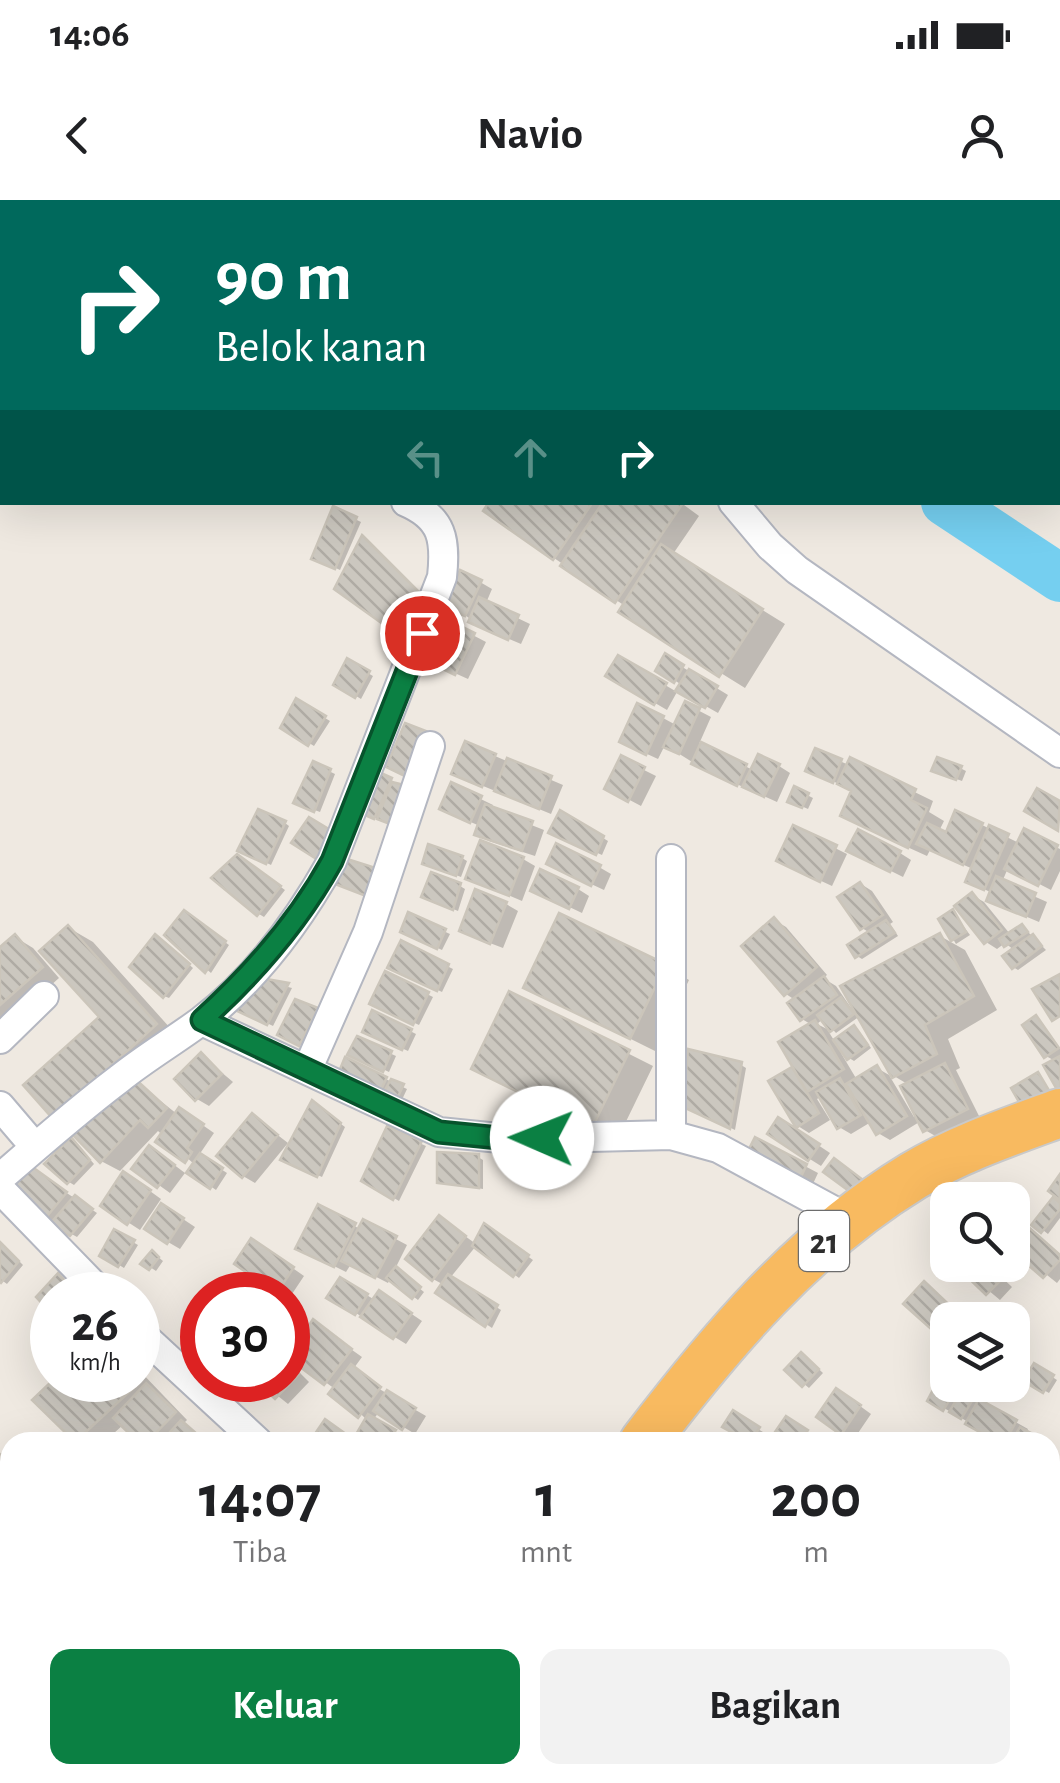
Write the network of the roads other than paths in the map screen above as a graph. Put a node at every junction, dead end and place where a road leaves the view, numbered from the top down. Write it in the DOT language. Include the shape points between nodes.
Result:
graph roads {
  1 [pos="411,505"];
  2 [pos="736,505"];
  3 [pos="430,746"];
  4 [pos="1060,753"];
  5 [pos="671,859"];
  6 [pos="44,996"];
  7 [pos="202,1020"];
  8 [pos="0,1039"];
  9 [pos="308,1068"];
  10 [pos="0,1106"];
  11 [pos="1060,1113"];
  12 [pos="670,1135"];
  13 [pos="35,1147"];
  14 [pos="0,1178"];
  15 [pos="0,1189"];
  16 [pos="849,1218"];
  17 [pos="81,1272"];
  18 [pos="160,1351"];
  19 [pos="247,1432"];
  20 [pos="652,1432"];
  1 -- 7 [label="street" via="428,515 446,546 442,577 332,861 292,925"];
  2 -- 4 [label="street" via="797,570"];
  3 -- 9 [label="street" via="368,932"];
  5 -- 12 [label="street"];
  6 -- 8 [label="street"];
  7 -- 9 [label="street"];
  7 -- 13 [label="street"];
  9 -- 12 [label="street" via="439,1132 510,1139"];
  10 -- 13 [label="street"];
  11 -- 16 [label="highway, 21" via="916,1174"];
  12 -- 16 [label="street" via="718,1148"];
  13 -- 14 [label="street"];
  15 -- 17 [label="street"];
  16 -- 20 [label="highway, 21" via="742,1319"];
  18 -- 19 [label="street"];
}
